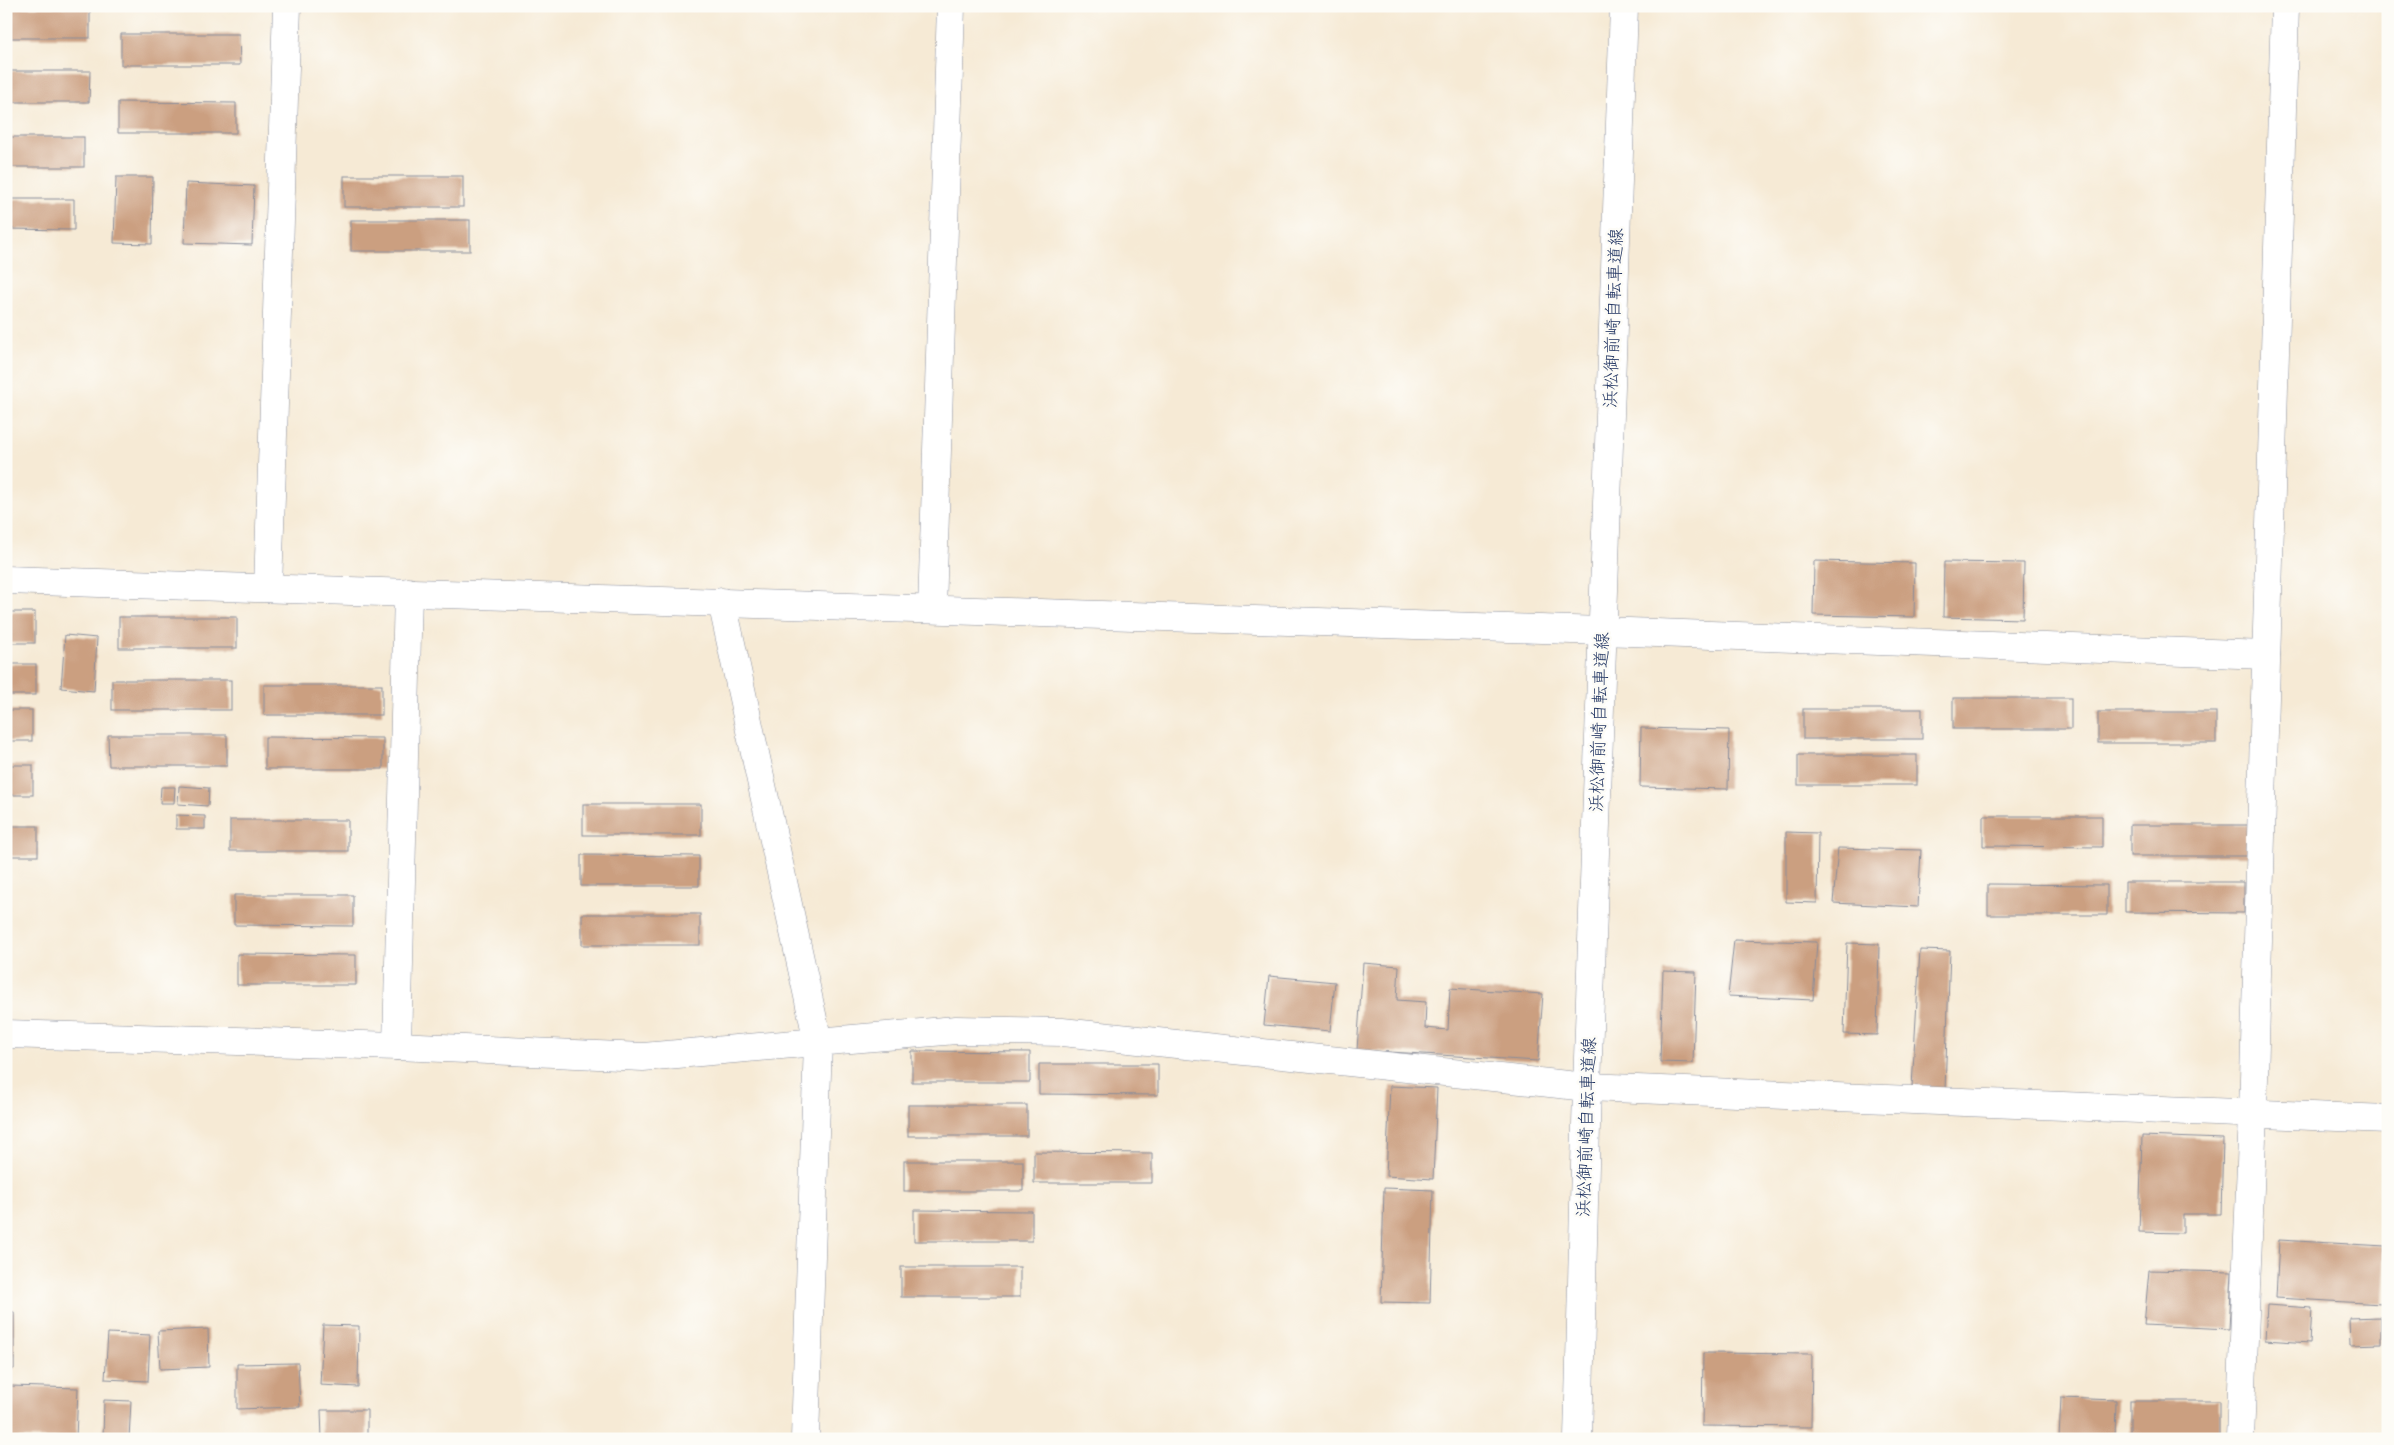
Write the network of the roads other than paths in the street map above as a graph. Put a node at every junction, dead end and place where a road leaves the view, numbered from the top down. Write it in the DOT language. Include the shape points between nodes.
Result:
graph roads {
  1 [pos="287,6"];
  2 [pos="951,6"];
  3 [pos="1624,6"];
  4 [pos="2285,6"];
  5 [pos="6,580"];
  6 [pos="268,588"];
  7 [pos="408,592"];
  8 [pos="722,602"];
  9 [pos="932,609"];
  10 [pos="1602,631"];
  11 [pos="2266,654"];
  12 [pos="6,1034"];
  13 [pos="818,1042"];
  14 [pos="397,1046"];
  15 [pos="1586,1087"];
  16 [pos="2252,1114"];
  17 [pos="2388,1119"];
  18 [pos="805,1439"];
  19 [pos="1578,1439"];
  20 [pos="2240,1439"];
  1 -- 6 [label="street"];
  2 -- 9 [label="street"];
  3 -- 10 [label="street, 浜松御前崎自転車道線"];
  4 -- 11 [label="street"];
  5 -- 6 [label="street"];
  6 -- 7 [label="street"];
  7 -- 8 [label="street"];
  7 -- 14 [label="street"];
  8 -- 9 [label="street"];
  8 -- 13 [label="street"];
  9 -- 10 [label="street"];
  10 -- 11 [label="street"];
  10 -- 15 [label="street, 浜松御前崎自転車道線"];
  11 -- 16 [label="street"];
  12 -- 14 [label="street"];
  13 -- 14 [label="street" via="643,1057"];
  13 -- 15 [label="street" via="956,1030 1062,1032"];
  13 -- 18 [label="street"];
  15 -- 16 [label="street"];
  15 -- 19 [label="street, 浜松御前崎自転車道線"];
  16 -- 17 [label="street"];
  16 -- 20 [label="street"];
}
